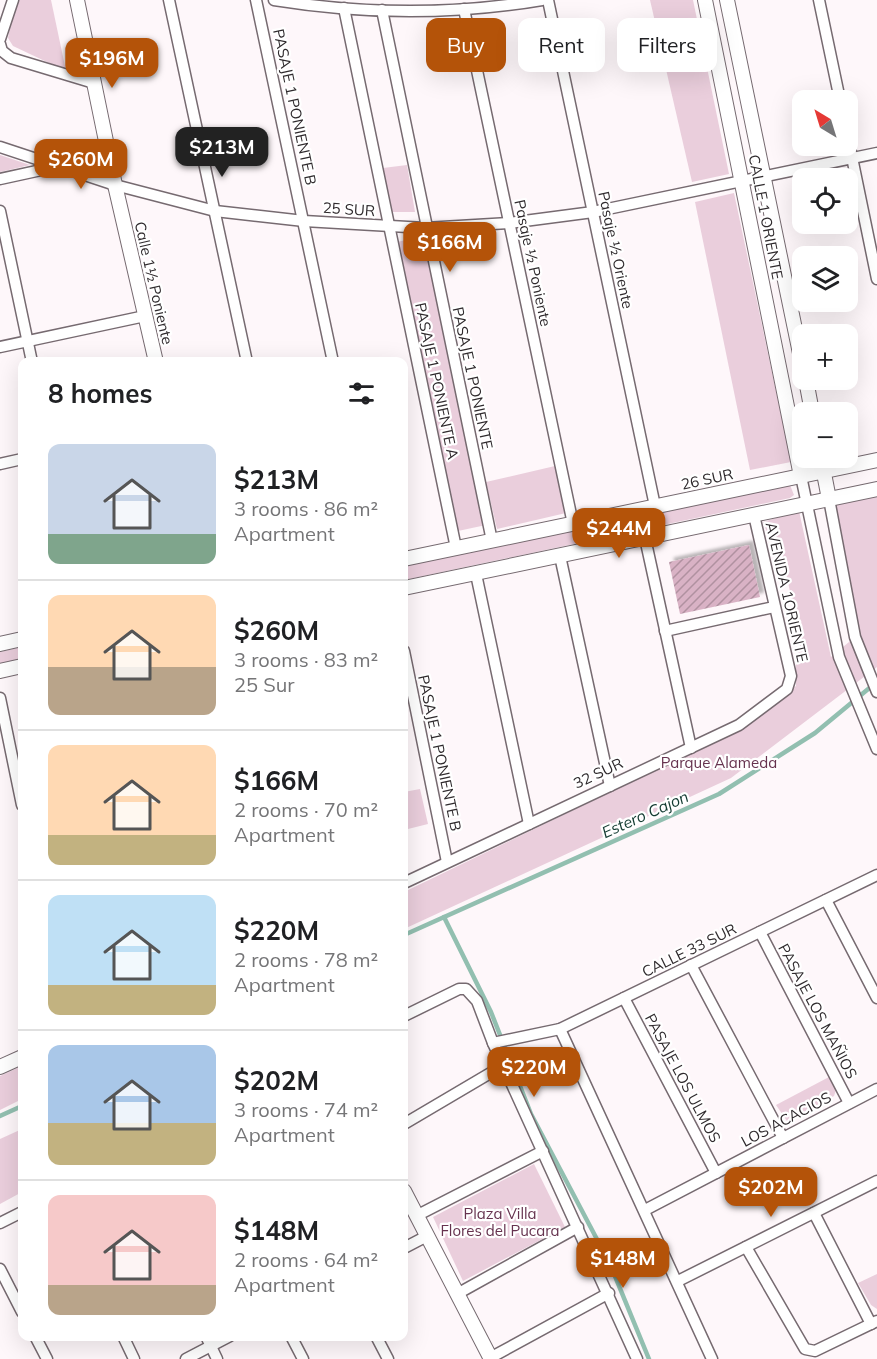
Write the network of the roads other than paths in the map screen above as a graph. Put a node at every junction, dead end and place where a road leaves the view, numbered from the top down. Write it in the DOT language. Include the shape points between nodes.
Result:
graph roads {
  1 [pos="13,0"];
  2 [pos="77,0"];
  3 [pos="168,0"];
  4 [pos="256,0"];
  5 [pos="274,0"];
  6 [pos="542,0"];
  7 [pos="548,0"];
  8 [pos="705,0"];
  9 [pos="727,0"];
  10 [pos="819,0"];
  11 [pos="344,8"];
  12 [pos="464,9"];
  13 [pos="382,10"];
  14 [pos="0,39"];
  15 [pos="1,49"];
  16 [pos="94,83"];
  17 [pos="838,90"];
  18 [pos="0,147"];
  19 [pos="877,153"];
  20 [pos="852,158"];
  21 [pos="56,167"];
  22 [pos="765,176"];
  23 [pos="0,179"];
  24 [pos="742,181"];
  25 [pos="115,186"];
  26 [pos="0,211"];
  27 [pos="215,211"];
  28 [pos="593,212"];
  29 [pos="304,221"];
  30 [pos="509,223"];
  31 [pos="390,227"];
  32 [pos="425,228"];
  33 [pos="877,279"];
  34 [pos="145,316"];
  35 [pos="794,324"];
  36 [pos="28,341"];
  37 [pos="0,347"];
  38 [pos="31,357"];
  39 [pos="155,357"];
  40 [pos="246,357"];
  41 [pos="332,357"];
  42 [pos="18,460"];
  43 [pos="877,460"];
  44 [pos="858,461"];
  45 [pos="0,464"];
  46 [pos="816,468"];
  47 [pos="824,468"];
  48 [pos="801,476"];
  49 [pos="877,489"];
  50 [pos="829,499"];
  51 [pos="806,503"];
  52 [pos="655,506"];
  53 [pos="753,515"];
  54 [pos="573,524"];
  55 [pos="645,538"];
  56 [pos="492,541"];
  57 [pos="456,548"];
  58 [pos="560,556"];
  59 [pos="408,558"];
  60 [pos="476,574"];
  61 [pos="408,587"];
  62 [pos="774,607"];
  63 [pos="665,631"];
  64 [pos="18,640"];
  65 [pos="0,644"];
  66 [pos="18,667"];
  67 [pos="0,670"];
  68 [pos="408,671"];
  69 [pos="792,676"];
  70 [pos="877,692"];
  71 [pos="0,698"];
  72 [pos="691,748"];
  73 [pos="877,749"];
  74 [pos="18,767"];
  75 [pos="610,786"];
  76 [pos="529,824"];
  77 [pos="447,862"];
  78 [pos="877,875"];
  79 [pos="408,881"];
  80 [pos="826,900"];
  81 [pos="760,932"];
  82 [pos="691,965"];
  83 [pos="624,998"];
  84 [pos="877,998"];
  85 [pos="408,1014"];
  86 [pos="560,1029"];
  87 [pos="494,1043"];
  88 [pos="18,1059"];
  89 [pos="504,1065"];
  90 [pos="0,1067"];
  91 [pos="877,1089"];
  92 [pos="849,1103"];
  93 [pos="408,1122"];
  94 [pos="783,1138"];
  95 [pos="543,1151"];
  96 [pos="716,1173"];
  97 [pos="877,1181"];
  98 [pos="408,1199"];
  99 [pos="645,1210"];
  100 [pos="814,1213"];
  101 [pos="18,1214"];
  102 [pos="416,1216"];
  103 [pos="0,1223"];
  104 [pos="579,1227"];
  105 [pos="427,1236"];
  106 [pos="408,1246"];
  107 [pos="746,1246"];
  108 [pos="0,1269"];
  109 [pos="678,1281"];
  110 [pos="609,1293"];
  111 [pos="457,1294"];
  112 [pos="18,1304"];
  113 [pos="874,1322"];
  114 [pos="38,1341"];
  115 [pos="125,1341"];
  116 [pos="208,1341"];
  117 [pos="294,1341"];
  118 [pos="379,1341"];
  119 [pos="490,1358"];
  120 [pos="47,1359"];
  121 [pos="134,1359"];
  122 [pos="186,1359"];
  123 [pos="217,1359"];
  124 [pos="303,1359"];
  125 [pos="388,1359"];
  126 [pos="637,1359"];
  127 [pos="712,1359"];
  1 -- 14 [label="street"];
  2 -- 16 [label="street, Calle 1½ Poniente"];
  3 -- 27 [label="street"];
  4 -- 29 [label="street, PASAJE 1 PONIENTE B"];
  5 -- 11 [label="street"];
  6 -- 12 [label="street"];
  7 -- 28 [label="street, Pasaje ½ Oriente"];
  8 -- 24 [label="street, CALLE 1 ORIENTE"];
  9 -- 22 [label="street, CALLE 1 ORIENTE"];
  10 -- 17 [label="street"];
  11 -- 13 [label="street"];
  11 -- 31 [label="street, PASAJE 1 PONIENTE A"];
  12 -- 13 [label="street"];
  12 -- 30 [label="street, Pasaje ½ Poniente"];
  13 -- 32 [label="street, PASAJE 1 PONIENTE"];
  15 -- 16 [label="street" via="11,58"];
  16 -- 25 [label="street, Calle 1½ Poniente"];
  18 -- 21 [label="street"];
  19 -- 20 [label="street, 25 SUR"];
  20 -- 22 [label="street, 25 SUR"];
  20 -- 33 [label="street"];
  21 -- 23 [label="street, 25 SUR"];
  21 -- 25 [label="street, 25 SUR"];
  22 -- 24 [label="street, 25 SUR"];
  22 -- 35 [label="street, CALLE 1 ORIENTE"];
  24 -- 28 [label="street, 25 SUR"];
  24 -- 48 [label="street, CALLE 1 ORIENTE"];
  25 -- 27 [label="street, 25 SUR"];
  25 -- 34 [label="street, Calle 1½ Poniente"];
  26 -- 36 [label="street"];
  27 -- 29 [label="street, 25 SUR"];
  27 -- 40 [label="street"];
  28 -- 30 [label="street, 25 SUR"];
  28 -- 52 [label="street, Pasaje ½ Oriente"];
  29 -- 31 [label="street, 25 SUR"];
  29 -- 41 [label="street, PASAJE 1 PONIENTE B"];
  30 -- 32 [label="street, 25 SUR"];
  30 -- 54 [label="street, Pasaje ½ Poniente"];
  31 -- 32 [label="street, 25 SUR"];
  31 -- 57 [label="street, PASAJE 1 PONIENTE A"];
  32 -- 56 [label="street, PASAJE 1 PONIENTE"];
  34 -- 36 [label="street"];
  34 -- 39 [label="street, Calle 1½ Poniente"];
  36 -- 37 [label="street"];
  36 -- 38 [label="street"];
  42 -- 45 [label="street"];
  43 -- 44 [label="street, 26 SUR"];
  46 -- 48 [label="street, 26 SUR"];
  47 -- 50 [label="street"];
  48 -- 51 [label="street"];
  48 -- 52 [label="street, 26 SUR"];
  49 -- 50 [label="street"];
  50 -- 51 [label="street"];
  50 -- 70 [label="street" via="855,637"];
  51 -- 53 [label="street"];
  51 -- 73 [label="street" via="833,635 845,675"];
  52 -- 54 [label="street, 26 SUR"];
  53 -- 55 [label="street"];
  53 -- 62 [label="street, AVENIDA 1ORIENTE"];
  54 -- 56 [label="street, 26 SUR"];
  55 -- 58 [label="street"];
  55 -- 63 [label="street"];
  56 -- 57 [label="street, 26 SUR"];
  57 -- 59 [label="street, 26 SUR"];
  58 -- 60 [label="street"];
  58 -- 75 [label="street"];
  60 -- 61 [label="street"];
  60 -- 76 [label="street"];
  62 -- 63 [label="street"];
  62 -- 69 [label="street, AVENIDA 1ORIENTE"];
  63 -- 72 [label="street"];
  64 -- 65 [label="street"];
  66 -- 67 [label="street"];
  68 -- 77 [label="street, PASAJE 1 PONIENTE B"];
  69 -- 72 [label="street, 32 SUR" via="787,689 752,717"];
  71 -- 74 [label="street"];
  72 -- 75 [label="street, 32 SUR"];
  75 -- 76 [label="street, 32 SUR"];
  76 -- 77 [label="street, 32 SUR"];
  77 -- 79 [label="street, 32 SUR"];
  78 -- 80 [label="street, CALLE 33 SUR"];
  80 -- 81 [label="street, CALLE 33 SUR"];
  80 -- 84 [label="street"];
  81 -- 82 [label="street, CALLE 33 SUR"];
  81 -- 92 [label="street, PASAJE LOS MAÑIOS"];
  82 -- 83 [label="street, CALLE 33 SUR"];
  82 -- 94 [label="street"];
  83 -- 86 [label="street, CALLE 33 SUR"];
  83 -- 96 [label="street, PASAJE LOS ULMOS"];
  85 -- 87 [label="street" via="450,991 466,989 477,1001"];
  86 -- 87 [label="street, CALLE 33 SUR"];
  86 -- 99 [label="street"];
  87 -- 89 [label="street"];
  88 -- 90 [label="street"];
  89 -- 93 [label="street"];
  89 -- 95 [label="street"];
  91 -- 92 [label="street, LOS ACACIOS"];
  92 -- 94 [label="street, LOS ACACIOS"];
  94 -- 96 [label="street, LOS ACACIOS"];
  95 -- 102 [label="street"];
  95 -- 104 [label="street"];
  96 -- 99 [label="street, LOS ACACIOS"];
  97 -- 100 [label="street"];
  98 -- 102 [label="street"];
  99 -- 109 [label="street"];
  100 -- 107 [label="street"];
  100 -- 113 [label="street"];
  101 -- 103 [label="street"];
  102 -- 105 [label="street"];
  104 -- 110 [label="street"];
  104 -- 111 [label="street"];
  105 -- 106 [label="street"];
  105 -- 111 [label="street"];
  107 -- 109 [label="street"];
  107 -- 113 [label="street" via="805,1349 815,1352"];
  108 -- 112 [label="street"];
  109 -- 127 [label="street"];
  110 -- 119 [label="street"];
  110 -- 126 [label="street"];
  111 -- 119 [label="street"];
  114 -- 120 [label="street"];
  115 -- 121 [label="street"];
  116 -- 122 [label="street"];
  116 -- 123 [label="street"];
  117 -- 124 [label="street"];
  118 -- 125 [label="street"];
}
